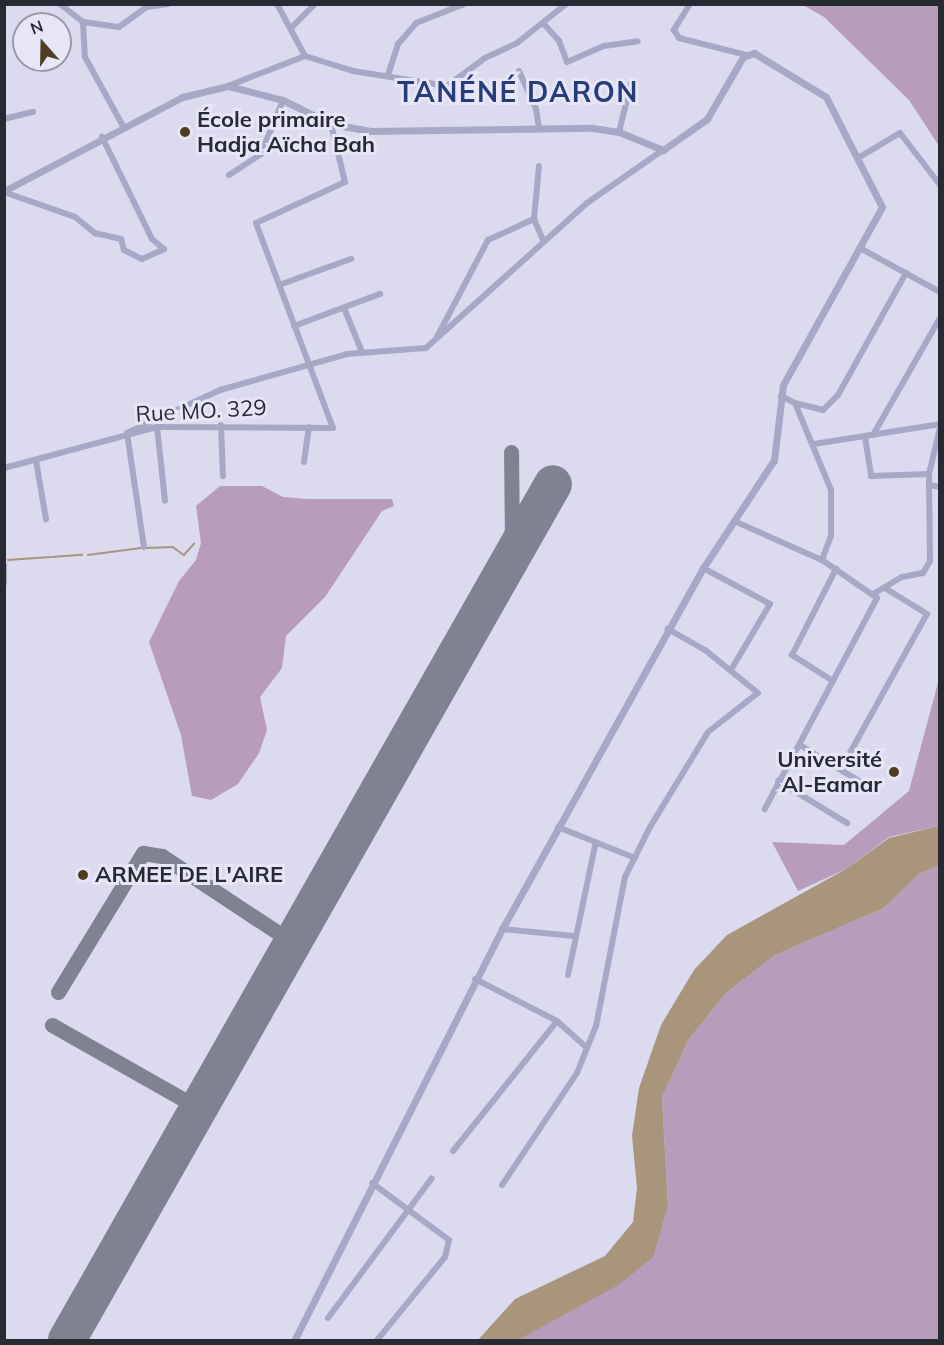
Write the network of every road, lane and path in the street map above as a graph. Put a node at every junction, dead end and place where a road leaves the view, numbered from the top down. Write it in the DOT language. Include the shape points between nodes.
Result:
graph roads {
  1 [pos="60,4"];
  2 [pos="168,4"];
  3 [pos="277,4"];
  4 [pos="315,4"];
  5 [pos="464,4"];
  6 [pos="566,4"];
  7 [pos="690,4"];
  8 [pos="83,22"];
  9 [pos="543,23"];
  10 [pos="291,28"];
  11 [pos="638,41"];
  12 [pos="746,55"];
  13 [pos="305,56"];
  14 [pos="519,71"];
  15 [pos="388,75"];
  16 [pos="631,83"];
  17 [pos="228,86"];
  18 [pos="282,100"];
  19 [pos="33,112"];
  20 [pos="4,119"];
  21 [pos="331,124"];
  22 [pos="123,126"];
  23 [pos="539,129"];
  24 [pos="619,132"];
  25 [pos="102,137"];
  26 [pos="663,150"];
  27 [pos="858,158"];
  28 [pos="539,166"];
  29 [pos="229,175"];
  30 [pos="939,185"];
  31 [pos="4,192"];
  32 [pos="534,219"];
  33 [pos="544,242"];
  34 [pos="860,248"];
  35 [pos="351,259"];
  36 [pos="906,273"];
  37 [pos="279,285"];
  38 [pos="939,292"];
  39 [pos="380,294"];
  40 [pos="344,308"];
  41 [pos="939,318"];
  42 [pos="294,326"];
  43 [pos="434,343"];
  44 [pos="362,352"];
  45 [pos="309,366"];
  46 [pos="781,396"];
  47 [pos="795,403"];
  48 [pos="220,425"];
  49 [pos="939,426"];
  50 [pos="157,427"];
  51 [pos="309,427"];
  52 [pos="127,433"];
  53 [pos="873,435"];
  54 [pos="865,437"];
  55 [pos="814,444"];
  56 [pos="36,461"];
  57 [pos="304,462"];
  58 [pos="4,468"];
  59 [pos="929,474"];
  60 [pos="223,476"];
  61 [pos="930,485"];
  62 [pos="939,487"];
  63 [pos="165,501"];
  64 [pos="46,519"];
  65 [pos="734,521"];
  66 [pos="144,546"];
  67 [pos="822,560"];
  68 [pos="4,565"];
  69 [pos="703,568"];
  70 [pos="836,569"];
  71 [pos="4,583"];
  72 [pos="885,588"];
  73 [pos="875,593"];
  74 [pos="668,629"];
  75 [pos="731,670"];
  76 [pos="833,681"];
  77 [pos="800,745"];
  78 [pos="841,769"];
  79 [pos="778,781"];
  80 [pos="877,792"];
  81 [pos="765,809"];
  82 [pos="847,823"];
  83 [pos="558,827"];
  84 [pos="595,846"];
  85 [pos="635,858"];
  86 [pos="502,929"];
  87 [pos="574,936"];
  88 [pos="568,975"];
  89 [pos="475,979"];
  90 [pos="557,1021"];
  91 [pos="586,1047"];
  92 [pos="453,1151"];
  93 [pos="432,1178"];
  94 [pos="372,1183"];
  95 [pos="502,1185"];
  96 [pos="407,1209"];
  97 [pos="328,1318"];
  98 [pos="294,1341"];
  99 [pos="377,1341"];
  1 -- 8 [label="street"];
  2 -- 8 [label="street" via="147,7 119,27"];
  3 -- 10 [label="street"];
  4 -- 10 [label="street"];
  5 -- 15 [label="street" via="416,23 398,44"];
  6 -- 9 [label="street"];
  7 -- 12 [label="street" via="674,30 680,38"];
  8 -- 22 [label="street" via="85,57"];
  9 -- 11 [label="street" via="559,41 567,62 604,46"];
  9 -- 15 [label="street" via="447,86"];
  10 -- 13 [label="street"];
  12 -- 26 [label="street" via="707,120"];
  12 -- 27 [label="street" via="754,53 826,97"];
  13 -- 15 [label="street"];
  13 -- 17 [label="street"];
  14 -- 23 [label="street" via="536,109"];
  16 -- 24 [label="street"];
  17 -- 18 [label="street"];
  17 -- 22 [label="street" via="182,97"];
  18 -- 21 [label="street"];
  18 -- 29 [label="street" via="261,154"];
  19 -- 20 [label="street"];
  21 -- 23 [label="street" via="402,135"];
  21 -- 37 [label="street" via="345,182 256,223"];
  22 -- 25 [label="street"];
  23 -- 24 [label="street"];
  24 -- 26 [label="street"];
  25 -- 31 [label="street"];
  25 -- 31 [label="street" via="152,239 164,249 142,259 124,250 121,239 95,233 75,217"];
  26 -- 33 [label="street" via="586,203"];
  27 -- 30 [label="street" via="900,133"];
  27 -- 34 [label="street" via="882,207"];
  28 -- 32 [label="street"];
  32 -- 33 [label="street"];
  32 -- 43 [label="street" via="488,240"];
  33 -- 43 [label="street"];
  34 -- 36 [label="street"];
  34 -- 46 [label="street"];
  35 -- 37 [label="street"];
  36 -- 38 [label="street"];
  36 -- 47 [label="street" via="837,395 823,410"];
  37 -- 42 [label="street"];
  39 -- 40 [label="street"];
  40 -- 42 [label="street"];
  40 -- 44 [label="street"];
  41 -- 53 [label="street"];
  42 -- 45 [label="street"];
  43 -- 44 [label="street" via="417,352"];
  44 -- 45 [label="street"];
  45 -- 51 [label="street, Rue MO. 329" via="333,428"];
  45 -- 52 [label="street" via="220,390"];
  46 -- 47 [label="street"];
  46 -- 65 [label="street" via="774,460"];
  47 -- 55 [label="street"];
  48 -- 50 [label="street, Rue MO. 329"];
  48 -- 51 [label="street, Rue MO. 329"];
  48 -- 60 [label="street"];
  49 -- 53 [label="street"];
  49 -- 59 [label="street"];
  50 -- 52 [label="street, Rue MO. 329"];
  50 -- 63 [label="street"];
  51 -- 57 [label="street"];
  52 -- 56 [label="street, Rue MO. 329"];
  52 -- 66 [label="street"];
  53 -- 54 [label="street"];
  54 -- 55 [label="street"];
  54 -- 59 [label="street" via="871,476"];
  55 -- 67 [label="street" via="831,490 831,536"];
  56 -- 58 [label="street, Rue MO. 329"];
  56 -- 64 [label="street"];
  59 -- 61 [label="street"];
  61 -- 62 [label="street"];
  61 -- 72 [label="street" via="930,561 923,573"];
  65 -- 67 [label="street"];
  65 -- 69 [label="street"];
  67 -- 70 [label="street"];
  68 -- 71 [label="street"];
  69 -- 74 [label="street"];
  69 -- 75 [label="street" via="770,604"];
  70 -- 73 [label="street"];
  70 -- 76 [label="street" via="792,655"];
  72 -- 73 [label="street"];
  72 -- 78 [label="street" via="927,614"];
  73 -- 76 [label="street" via="876,604"];
  74 -- 75 [label="street"];
  74 -- 83 [label="street"];
  75 -- 85 [label="street" via="758,693 748,706 729,711 708,732"];
  76 -- 77 [label="street"];
  77 -- 78 [label="street"];
  77 -- 79 [label="street"];
  78 -- 80 [label="street"];
  79 -- 81 [label="street"];
  79 -- 82 [label="street"];
  83 -- 84 [label="street"];
  83 -- 86 [label="street"];
  84 -- 85 [label="street"];
  84 -- 87 [label="street"];
  85 -- 91 [label="street" via="625,877 596,1026"];
  86 -- 87 [label="street"];
  86 -- 89 [label="street"];
  87 -- 88 [label="street"];
  89 -- 90 [label="street"];
  89 -- 94 [label="street"];
  90 -- 91 [label="street"];
  90 -- 92 [label="street"];
  91 -- 95 [label="street" via="577,1073"];
  93 -- 96 [label="street"];
  94 -- 96 [label="street"];
  94 -- 98 [label="street"];
  96 -- 97 [label="street"];
  96 -- 99 [label="street" via="449,1240 445,1257"];
}
